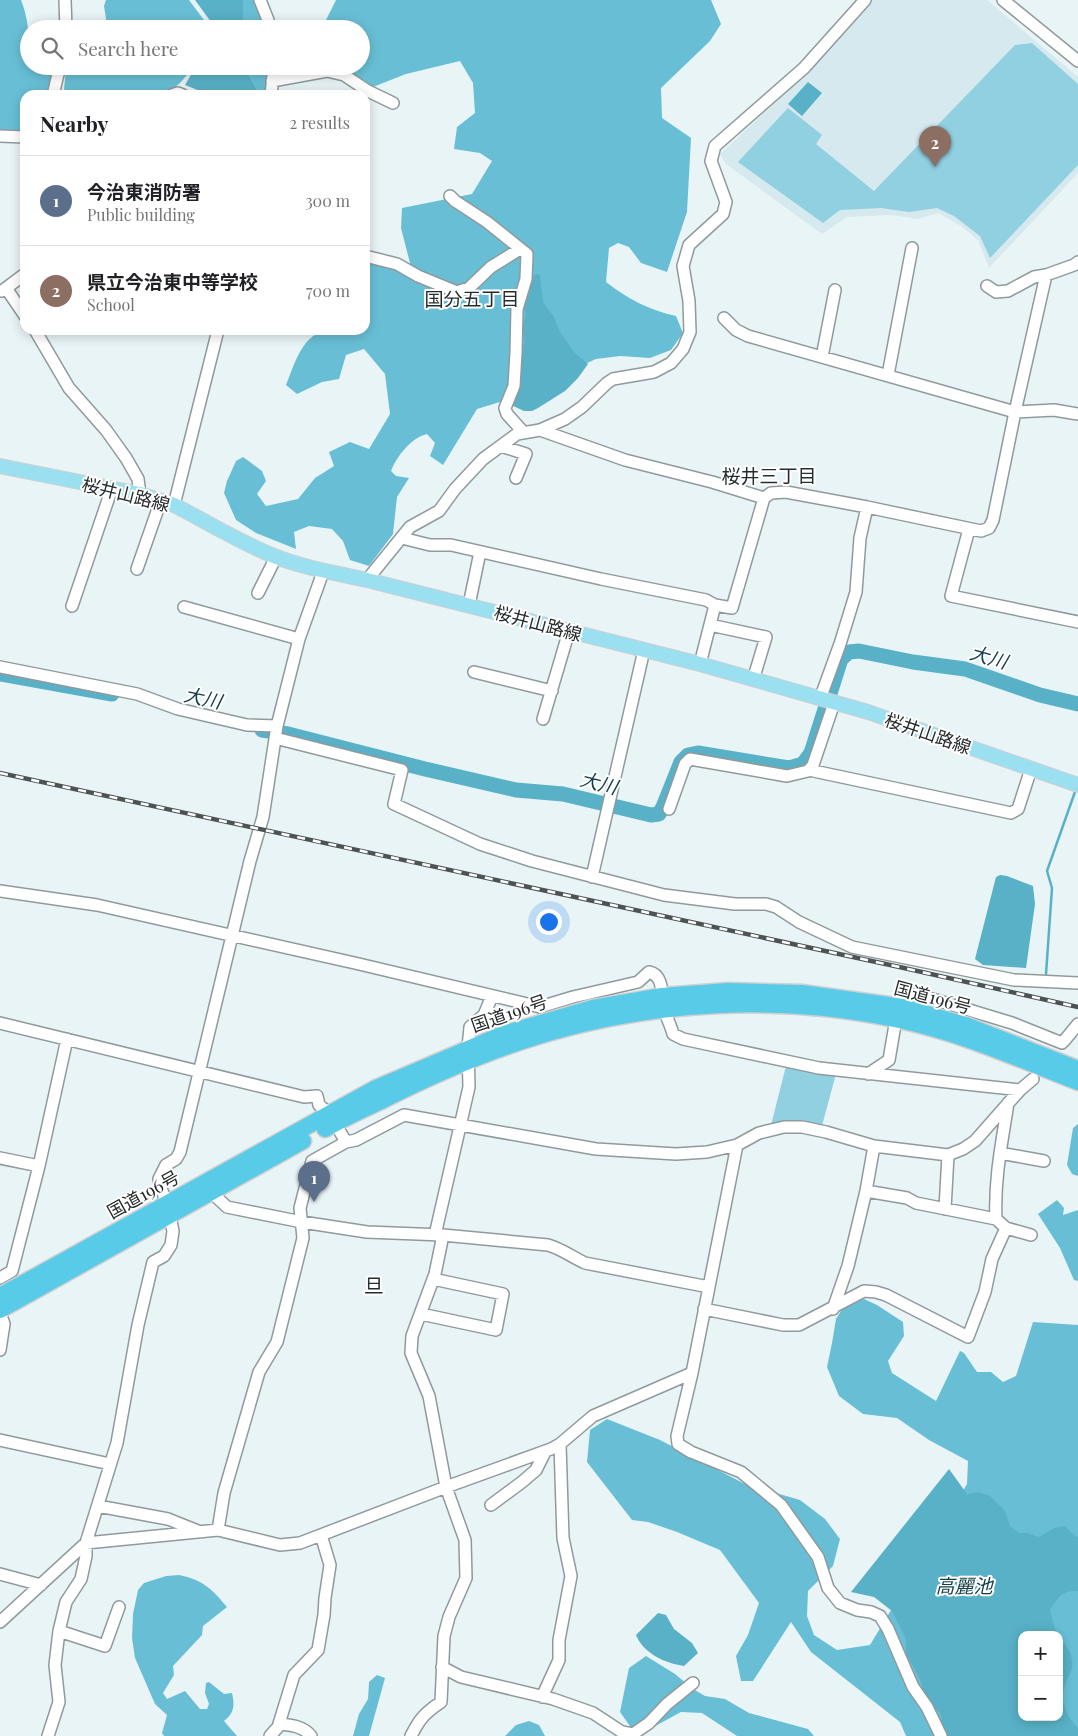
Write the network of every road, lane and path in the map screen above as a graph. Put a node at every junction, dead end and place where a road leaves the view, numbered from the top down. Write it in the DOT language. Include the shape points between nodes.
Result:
graph roads {
  1 [pos="65,0"];
  2 [pos="260,0"];
  3 [pos="865,0"];
  4 [pos="1003,0"];
  5 [pos="66,20"];
  6 [pos="266,20"];
  7 [pos="1078,61"];
  8 [pos="58,75"];
  9 [pos="273,75"];
  10 [pos="305,75"];
  11 [pos="344,75"];
  12 [pos="272,81"];
  13 [pos="54,90"];
  14 [pos="271,90"];
  15 [pos="366,90"];
  16 [pos="370,92"];
  17 [pos="393,104"];
  18 [pos="0,136"];
  19 [pos="20,136"];
  20 [pos="450,196"];
  21 [pos="520,248"];
  22 [pos="912,248"];
  23 [pos="370,257"];
  24 [pos="1078,262"];
  25 [pos="1046,275"];
  26 [pos="20,278"];
  27 [pos="987,286"];
  28 [pos="3,290"];
  29 [pos="835,290"];
  30 [pos="20,310"];
  31 [pos="724,318"];
  32 [pos="37,335"];
  33 [pos="217,335"];
  34 [pos="822,357"];
  35 [pos="888,375"];
  36 [pos="1015,412"];
  37 [pos="1078,414"];
  38 [pos="540,430"];
  39 [pos="524,433"];
  40 [pos="501,446"];
  41 [pos="0,466"];
  42 [pos="516,478"];
  43 [pos="112,488"];
  44 [pos="140,494"];
  45 [pos="764,498"];
  46 [pos="167,502"];
  47 [pos="867,507"];
  48 [pos="969,529"];
  49 [pos="402,538"];
  50 [pos="480,552"];
  51 [pos="276,557"];
  52 [pos="137,569"];
  53 [pos="323,572"];
  54 [pos="367,580"];
  55 [pos="258,593"];
  56 [pos="469,605"];
  57 [pos="715,605"];
  58 [pos="72,606"];
  59 [pos="184,607"];
  60 [pos="1078,622"];
  61 [pos="710,625"];
  62 [pos="569,631"];
  63 [pos="299,639"];
  64 [pos="644,650"];
  65 [pos="700,664"];
  66 [pos="0,667"];
  67 [pos="474,672"];
  68 [pos="753,680"];
  69 [pos="552,691"];
  70 [pos="820,699"];
  71 [pos="834,703"];
  72 [pos="544,719"];
  73 [pos="276,726"];
  74 [pos="275,738"];
  75 [pos="1031,769"];
  76 [pos="809,770"];
  77 [pos="1078,785"];
  78 [pos="670,809"];
  79 [pos="592,877"];
  80 [pos="0,891"];
  81 [pos="233,935"];
  82 [pos="1078,983"];
  83 [pos="492,996"];
  84 [pos="664,1003"];
  85 [pos="898,1013"];
  86 [pos="0,1023"];
  87 [pos="1078,1024"];
  88 [pos="67,1038"];
  89 [pos="469,1054"];
  90 [pos="1078,1069"];
  91 [pos="200,1072"];
  92 [pos="868,1074"];
  93 [pos="1033,1080"];
  94 [pos="1078,1082"];
  95 [pos="1020,1090"];
  96 [pos="1008,1103"];
  97 [pos="332,1118"];
  98 [pos="461,1126"];
  99 [pos="346,1142"];
  100 [pos="737,1145"];
  101 [pos="874,1146"];
  102 [pos="1000,1153"];
  103 [pos="948,1155"];
  104 [pos="0,1158"];
  105 [pos="1044,1160"];
  106 [pos="39,1166"];
  107 [pos="866,1191"];
  108 [pos="211,1192"];
  109 [pos="168,1209"];
  110 [pos="945,1209"];
  111 [pos="996,1219"];
  112 [pos="302,1222"];
  113 [pos="1006,1228"];
  114 [pos="439,1235"];
  115 [pos="1030,1235"];
  116 [pos="0,1278"];
  117 [pos="433,1279"];
  118 [pos="709,1288"];
  119 [pos="0,1296"];
  120 [pos="833,1308"];
  121 [pos="704,1309"];
  122 [pos="0,1311"];
  123 [pos="421,1314"];
  124 [pos="0,1350"];
  125 [pos="692,1373"];
  126 [pos="0,1440"];
  127 [pos="560,1444"];
  128 [pos="545,1452"];
  129 [pos="110,1464"];
  130 [pos="446,1487"];
  131 [pos="491,1505"];
  132 [pos="98,1506"];
  133 [pos="218,1530"];
  134 [pos="201,1532"];
  135 [pos="321,1535"];
  136 [pos="86,1543"];
  137 [pos="0,1574"];
  138 [pos="41,1585"];
  139 [pos="119,1607"];
  140 [pos="0,1622"];
  141 [pos="59,1631"];
  142 [pos="442,1667"];
  143 [pos="693,1683"];
  144 [pos="542,1697"];
  145 [pos="279,1724"];
  146 [pos="48,1736"];
  147 [pos="270,1736"];
  148 [pos="310,1736"];
  149 [pos="411,1736"];
  150 [pos="941,1736"];
  1 -- 5 [label="street"];
  2 -- 6 [label="street"];
  3 -- 38 [label="street" via="804,68 715,146 711,161 726,202 723,214 688,245 683,266 690,332 683,349 671,363 654,372 606,382 582,407"];
  4 -- 7 [label="street"];
  8 -- 13 [label="street"];
  9 -- 12 [label="street"];
  10 -- 12 [label="street"];
  11 -- 15 [label="street"];
  12 -- 14 [label="street"];
  16 -- 17 [label="street"];
  18 -- 19 [label="street"];
  20 -- 21 [label="street"];
  21 -- 23 [label="street" via="491,267 468,288 457,292 397,264"];
  21 -- 39 [label="street" via="527,254 526,279 517,309 514,386 505,408"];
  22 -- 35 [label="street"];
  24 -- 25 [label="street"];
  25 -- 27 [label="street" via="1034,277 1008,291 996,292"];
  25 -- 36 [label="street"];
  26 -- 28 [label="street"];
  28 -- 30 [label="street"];
  29 -- 34 [label="street"];
  31 -- 34 [label="street" via="748,336"];
  32 -- 44 [label="street" via="69,388 126,458 138,479"];
  33 -- 46 [label="street"];
  34 -- 35 [label="street"];
  35 -- 36 [label="street"];
  36 -- 37 [label="street" via="1054,410"];
  36 -- 48 [label="street" via="990,528 981,531"];
  38 -- 39 [label="street"];
  38 -- 45 [label="street" via="624,460"];
  39 -- 40 [label="street" via="517,434"];
  40 -- 42 [label="street" via="526,454"];
  40 -- 49 [label="street" via="469,473 439,511 410,527"];
  41 -- 43 [label="main road, 桜井山路線"];
  43 -- 44 [label="main road, 桜井山路線"];
  43 -- 58 [label="street"];
  44 -- 46 [label="main road, 桜井山路線"];
  45 -- 47 [label="street" via="771,493 786,492"];
  45 -- 57 [label="street" via="732,608"];
  46 -- 51 [label="main road, 桜井山路線"];
  46 -- 52 [label="street"];
  47 -- 48 [label="street"];
  47 -- 70 [label="street" via="860,538 856,592"];
  48 -- 60 [label="street" via="951,596"];
  49 -- 50 [label="street"];
  49 -- 54 [label="street"];
  50 -- 56 [label="street"];
  50 -- 57 [label="street" via="706,600"];
  51 -- 53 [label="main road, 桜井山路線"];
  51 -- 55 [label="street"];
  53 -- 54 [label="main road, 桜井山路線"];
  53 -- 63 [label="street"];
  54 -- 56 [label="main road, 桜井山路線"];
  56 -- 62 [label="main road, 桜井山路線"];
  57 -- 61 [label="street"];
  59 -- 63 [label="street"];
  61 -- 65 [label="street"];
  61 -- 68 [label="street" via="766,637"];
  62 -- 64 [label="main road, 桜井山路線"];
  62 -- 69 [label="street"];
  63 -- 73 [label="street"];
  64 -- 65 [label="main road, 桜井山路線"];
  64 -- 79 [label="street"];
  65 -- 68 [label="main road, 桜井山路線"];
  66 -- 73 [label="street" via="137,694 178,709 247,725"];
  67 -- 69 [label="street"];
  68 -- 70 [label="main road, 桜井山路線"];
  69 -- 72 [label="street"];
  70 -- 71 [label="main road, 桜井山路線"];
  71 -- 75 [label="main road, 桜井山路線"];
  71 -- 76 [label="street"];
  73 -- 74 [label="street"];
  74 -- 79 [label="street" via="402,770 394,804 480,844"];
  74 -- 81 [label="street" via="263,817"];
  75 -- 76 [label="street" via="1018,809 1011,813"];
  75 -- 77 [label="main road, 桜井山路線"];
  76 -- 78 [label="street" via="787,776 690,759 685,764"];
  79 -- 82 [label="street" via="664,895 735,904 766,904 852,947 1014,980"];
  80 -- 81 [label="street" via="97,905"];
  81 -- 83 [label="street"];
  81 -- 91 [label="street"];
  83 -- 84 [label="street" via="540,1007 638,982 650,972 658,977"];
  83 -- 89 [label="street" via="484,1015 470,1027"];
  84 -- 85 [label="highway, 国道196号" via="693,1007 801,1006"];
  84 -- 89 [label="highway, 国道196号"];
  84 -- 92 [label="street" via="674,1034 683,1039 802,1065"];
  85 -- 87 [label="street" via="904,992 1012,1023 1063,1042"];
  85 -- 90 [label="highway, 国道196号" via="977,1029"];
  85 -- 92 [label="street" via="889,1060"];
  85 -- 94 [label="highway, 国道196号"];
  86 -- 88 [label="street"];
  88 -- 91 [label="street"];
  88 -- 106 [label="street"];
  89 -- 97 [label="highway, 国道196号" via="427,1078"];
  89 -- 98 [label="street" via="469,1087"];
  91 -- 97 [label="street" via="304,1097 318,1096 319,1105"];
  91 -- 109 [label="street" via="180,1152 166,1165 159,1179"];
  92 -- 95 [label="street"];
  93 -- 95 [label="street"];
  95 -- 96 [label="street"];
  96 -- 102 [label="street"];
  96 -- 103 [label="street" via="975,1141"];
  97 -- 99 [label="street"];
  97 -- 108 [label="highway, 国道196号"];
  97 -- 109 [label="highway, 国道196号"];
  98 -- 99 [label="street" via="404,1115"];
  98 -- 100 [label="street" via="596,1150 676,1154 707,1152"];
  98 -- 114 [label="street"];
  99 -- 112 [label="street" via="312,1161 300,1208"];
  100 -- 101 [label="street" via="759,1133 784,1127 810,1129"];
  100 -- 118 [label="street"];
  101 -- 103 [label="street"];
  101 -- 107 [label="street"];
  102 -- 105 [label="street"];
  102 -- 111 [label="street"];
  103 -- 110 [label="street"];
  104 -- 106 [label="street"];
  106 -- 116 [label="street" via="12,1271"];
  107 -- 110 [label="street"];
  107 -- 120 [label="street" via="848,1266"];
  108 -- 109 [label="highway, 国道196号"];
  108 -- 112 [label="street" via="227,1207"];
  109 -- 119 [label="highway, 国道196号"];
  109 -- 122 [label="highway, 国道196号"];
  109 -- 129 [label="street" via="173,1231 171,1245 164,1256 153,1262"];
  110 -- 111 [label="street"];
  111 -- 113 [label="street"];
  112 -- 114 [label="street" via="367,1232"];
  112 -- 133 [label="street" via="303,1238 278,1342 259,1372 224,1493"];
  113 -- 115 [label="street"];
  113 -- 120 [label="street" via="992,1259 985,1292 968,1337 876,1292 864,1291"];
  114 -- 117 [label="street"];
  114 -- 118 [label="street" via="548,1245 585,1263"];
  117 -- 123 [label="street"];
  117 -- 123 [label="street" via="503,1294 496,1330"];
  118 -- 121 [label="street"];
  120 -- 121 [label="street" via="799,1325 783,1325"];
  121 -- 125 [label="street"];
  122 -- 124 [label="street" via="4,1324"];
  123 -- 130 [label="street" via="412,1336 410,1353 429,1396"];
  125 -- 127 [label="street" via="594,1416"];
  125 -- 150 [label="street" via="677,1436 678,1444 741,1472 781,1505 818,1556 828,1588 840,1602 880,1616"];
  126 -- 129 [label="street"];
  127 -- 128 [label="street"];
  127 -- 144 [label="street" via="563,1538 571,1576 559,1640 559,1660"];
  128 -- 130 [label="street"];
  128 -- 131 [label="street" via="536,1470"];
  129 -- 132 [label="street"];
  130 -- 135 [label="street"];
  130 -- 142 [label="street" via="465,1540 466,1578 449,1617"];
  132 -- 134 [label="street" via="168,1519"];
  132 -- 136 [label="street"];
  133 -- 134 [label="street"];
  133 -- 135 [label="street" via="280,1545 300,1543"];
  134 -- 136 [label="street"];
  135 -- 145 [label="street" via="330,1565 318,1650 294,1675"];
  136 -- 138 [label="street"];
  136 -- 141 [label="street" via="81,1579 66,1602"];
  137 -- 138 [label="street"];
  138 -- 140 [label="street"];
  139 -- 141 [label="street" via="105,1646"];
  141 -- 146 [label="street" via="55,1665 59,1702"];
  142 -- 144 [label="street" via="461,1677"];
  142 -- 149 [label="street" via="441,1702 419,1719"];
  143 -- 144 [label="street" via="650,1723 633,1734 622,1732 593,1713"];
  145 -- 147 [label="street"];
  145 -- 148 [label="street" via="306,1730"];
}
